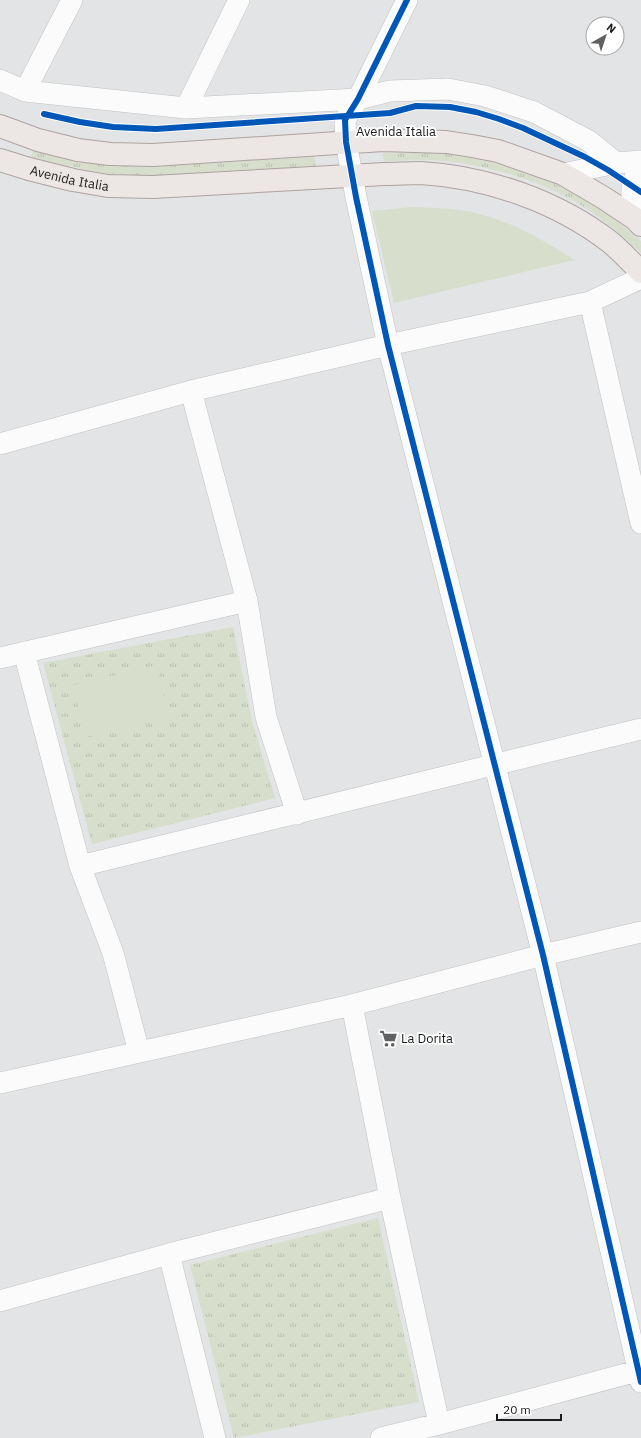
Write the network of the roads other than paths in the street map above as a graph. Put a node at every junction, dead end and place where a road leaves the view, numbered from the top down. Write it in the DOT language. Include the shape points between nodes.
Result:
graph roads {
  1 [pos="72,0"];
  2 [pos="239,0"];
  3 [pos="406,0"];
  4 [pos="0,80"];
  5 [pos="25,91"];
  6 [pos="358,99"];
  7 [pos="186,108"];
  8 [pos="0,126"];
  9 [pos="346,142"];
  10 [pos="0,160"];
  11 [pos="641,161"];
  12 [pos="616,162"];
  13 [pos="641,169"];
  14 [pos="563,174"];
  15 [pos="353,176"];
  16 [pos="637,222"];
  17 [pos="641,272"];
  18 [pos="641,278"];
  19 [pos="590,302"];
  20 [pos="388,345"];
  21 [pos="191,391"];
  22 [pos="0,444"];
  23 [pos="641,523"];
  24 [pos="247,601"];
  25 [pos="24,652"];
  26 [pos="0,658"];
  27 [pos="641,729"];
  28 [pos="494,764"];
  29 [pos="297,814"];
  30 [pos="80,866"];
  31 [pos="641,932"];
  32 [pos="543,955"];
  33 [pos="352,1005"];
  34 [pos="139,1052"];
  35 [pos="0,1083"];
  36 [pos="390,1198"];
  37 [pos="169,1254"];
  38 [pos="0,1301"];
  39 [pos="640,1374"];
  40 [pos="439,1424"];
  41 [pos="215,1438"];
  42 [pos="381,1438"];
  1 -- 5 [label="street"];
  2 -- 7 [label="street"];
  3 -- 6 [label="street"];
  4 -- 5 [label="street"];
  5 -- 7 [label="street"];
  6 -- 7 [label="street"];
  6 -- 9 [label="street" via="345,120"];
  6 -- 12 [label="street" via="403,90 448,89 485,96 534,112 588,141"];
  8 -- 9 [label="main road, Avenida Italia" via="38,140 78,150 110,154 153,155"];
  9 -- 14 [label="main road, Avenida Italia" via="446,142 498,151"];
  9 -- 15 [label="street"];
  10 -- 15 [label="main road, Avenida Italia" via="72,180 108,186 153,187"];
  11 -- 12 [label="street"];
  12 -- 14 [label="street"];
  13 -- 16 [label="street" via="631,185"];
  14 -- 16 [label="main road, Avenida Italia" via="604,198"];
  15 -- 17 [label="main road, Avenida Italia" via="419,173 440,175 492,185 517,193 542,202 583,223 611,242"];
  15 -- 20 [label="street"];
  18 -- 19 [label="street"];
  19 -- 20 [label="street"];
  19 -- 23 [label="street"];
  20 -- 21 [label="street"];
  20 -- 28 [label="street"];
  21 -- 22 [label="street"];
  21 -- 24 [label="street"];
  24 -- 25 [label="street"];
  24 -- 29 [label="street" via="266,717"];
  25 -- 26 [label="street"];
  25 -- 30 [label="street"];
  27 -- 28 [label="street"];
  28 -- 29 [label="street"];
  28 -- 32 [label="street"];
  29 -- 30 [label="street"];
  30 -- 34 [label="street" via="113,953"];
  31 -- 32 [label="street"];
  32 -- 33 [label="street"];
  32 -- 39 [label="street"];
  33 -- 34 [label="street"];
  33 -- 36 [label="street"];
  34 -- 35 [label="street"];
  36 -- 37 [label="street"];
  36 -- 40 [label="street"];
  37 -- 38 [label="street"];
  37 -- 41 [label="street"];
  39 -- 40 [label="street"];
  40 -- 42 [label="street"];
}
